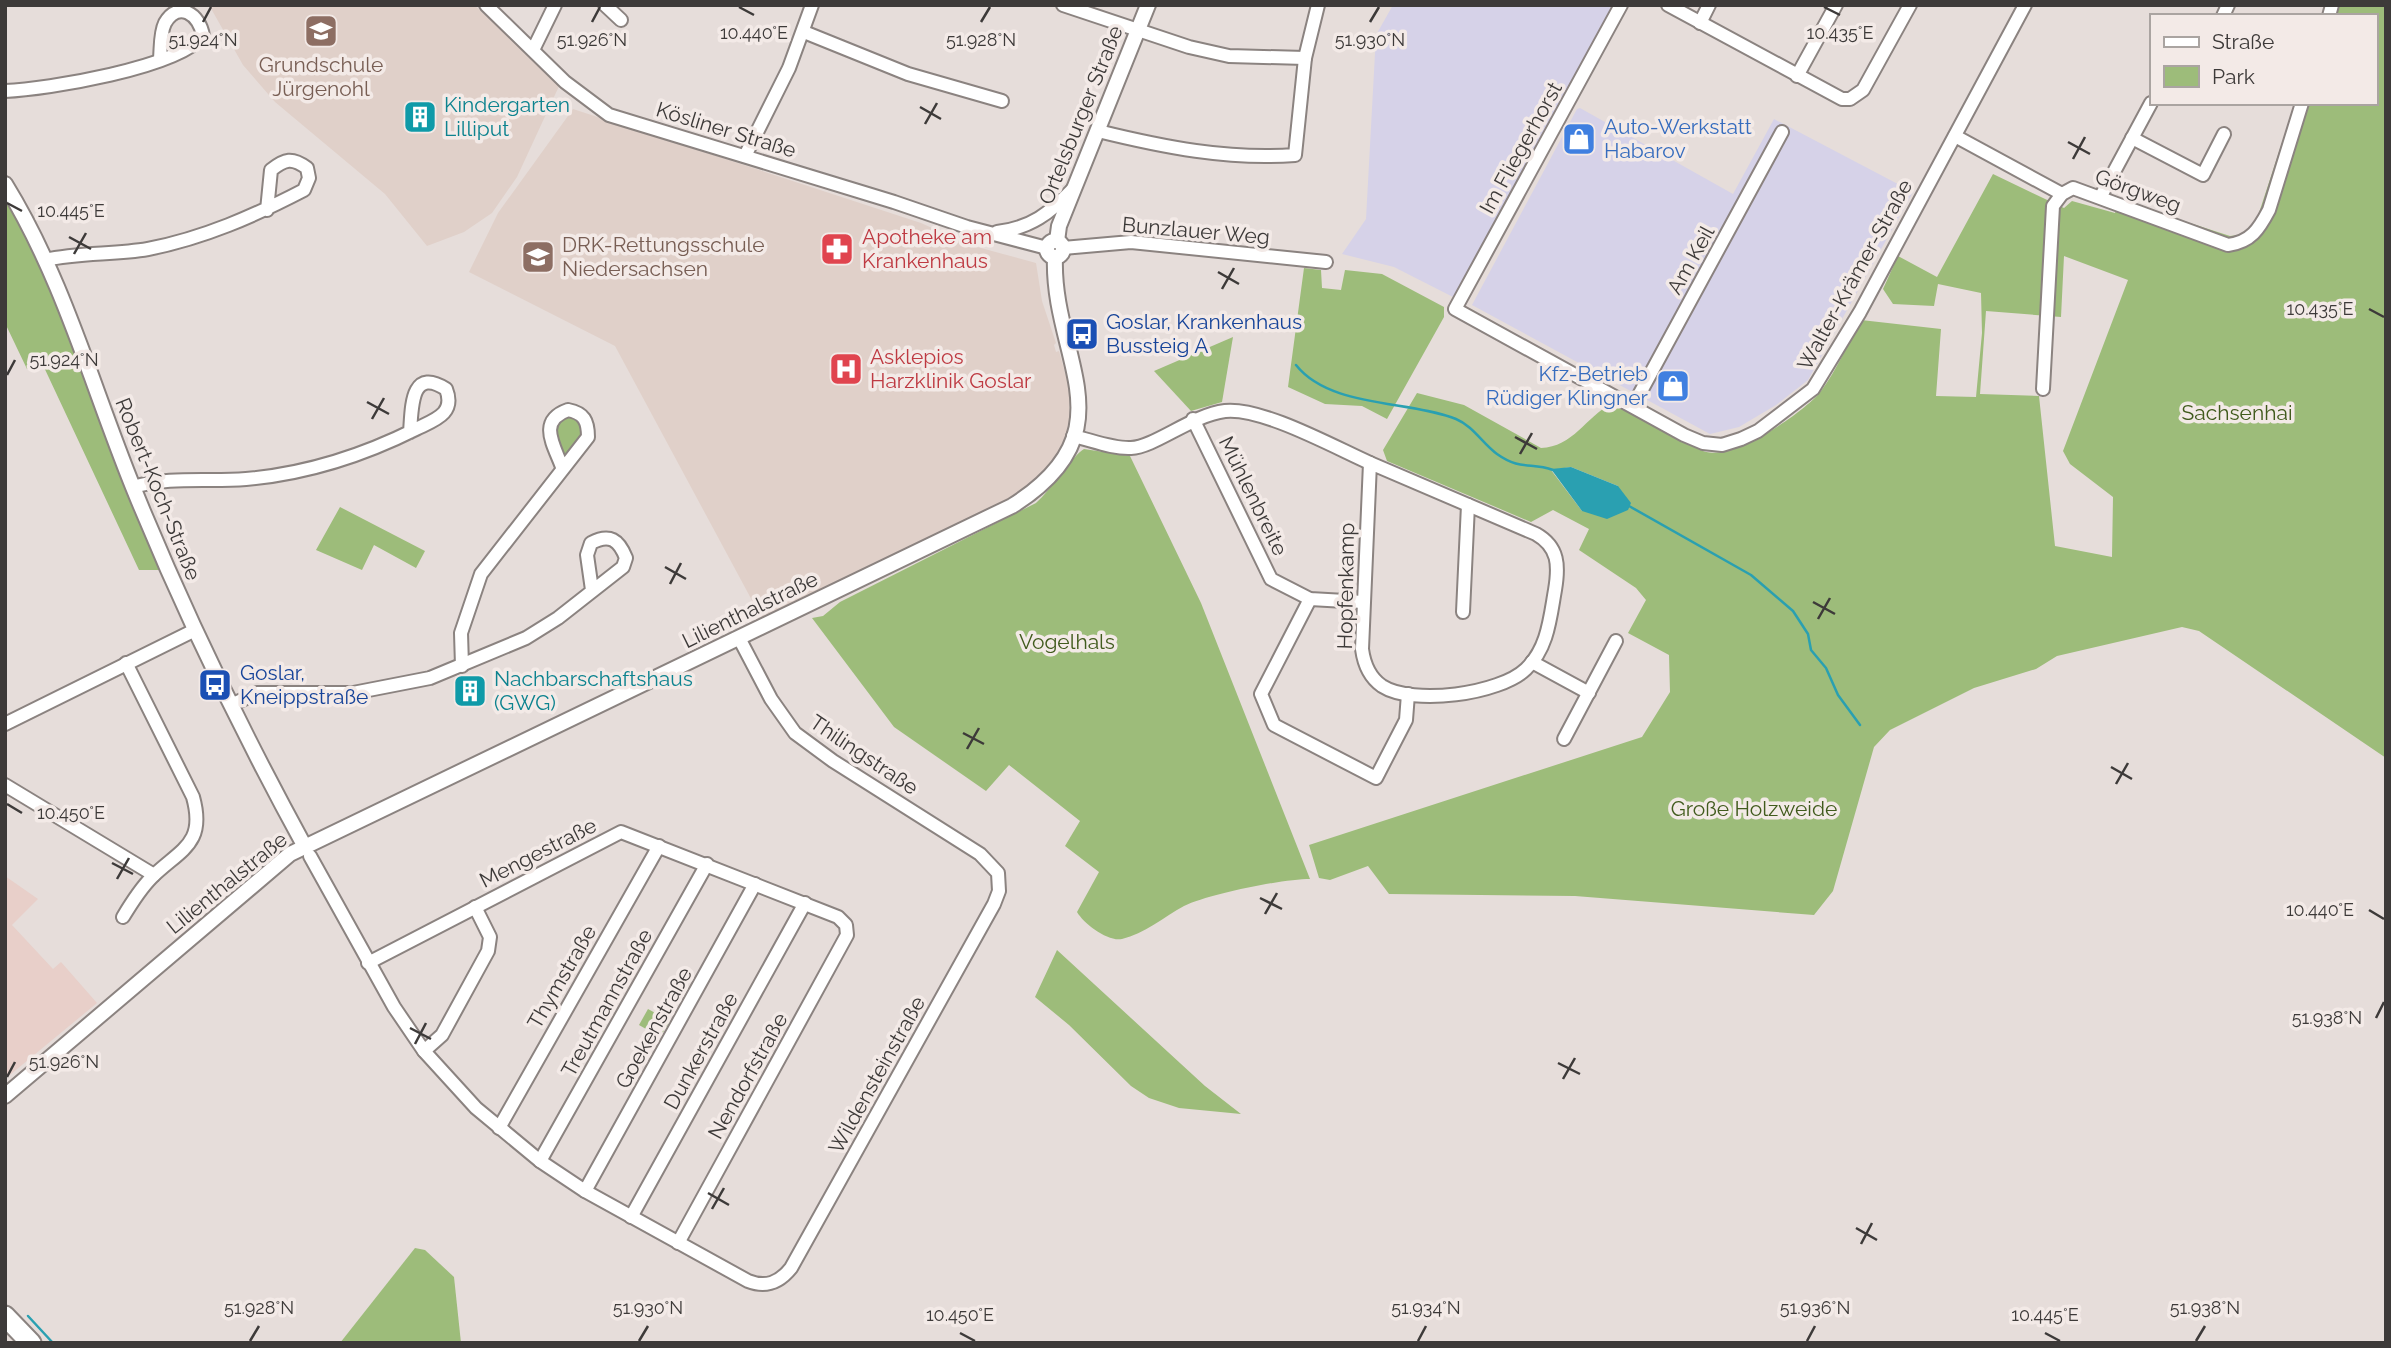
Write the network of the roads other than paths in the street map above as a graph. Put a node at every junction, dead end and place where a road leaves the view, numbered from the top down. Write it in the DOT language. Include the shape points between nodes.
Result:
graph roads {
  1 [pos="486,5"];
  2 [pos="555,5"];
  3 [pos="605,5"];
  4 [pos="812,5"];
  5 [pos="1063,5"];
  6 [pos="1148,5"];
  7 [pos="1318,5"];
  8 [pos="1621,5"];
  9 [pos="1668,5"];
  10 [pos="1709,5"];
  11 [pos="1836,5"];
  12 [pos="1910,5"];
  13 [pos="2025,5"];
  14 [pos="621,20"];
  15 [pos="1700,23"];
  16 [pos="1139,29"];
  17 [pos="804,32"];
  18 [pos="533,50"];
  19 [pos="160,58"];
  20 [pos="1305,58"];
  21 [pos="1797,76"];
  22 [pos="5,91"];
  23 [pos="1002,101"];
  24 [pos="2150,105"];
  25 [pos="2301,105"];
  26 [pos="1098,131"];
  27 [pos="1782,132"];
  28 [pos="2224,134"];
  29 [pos="1955,136"];
  30 [pos="2132,138"];
  31 [pos="745,156"];
  32 [pos="5,184"];
  33 [pos="1076,186"];
  34 [pos="2062,194"];
  35 [pos="2101,196"];
  36 [pos="267,210"];
  37 [pos="990,233"];
  38 [pos="1056,249"];
  39 [pos="46,260"];
  40 [pos="1326,262"];
  41 [pos="1455,309"];
  42 [pos="2043,389"];
  43 [pos="1633,407"];
  44 [pos="1193,419"];
  45 [pos="410,432"];
  46 [pos="1073,436"];
  47 [pos="1370,463"];
  48 [pos="562,467"];
  49 [pos="133,487"];
  50 [pos="1468,505"];
  51 [pos="592,590"];
  52 [pos="1310,599"];
  53 [pos="1363,602"];
  54 [pos="1463,612"];
  55 [pos="195,630"];
  56 [pos="740,638"];
  57 [pos="1616,641"];
  58 [pos="1532,662"];
  59 [pos="126,663"];
  60 [pos="462,666"];
  61 [pos="1589,693"];
  62 [pos="1408,694"];
  63 [pos="231,705"];
  64 [pos="5,724"];
  65 [pos="1564,740"];
  66 [pos="5,785"];
  67 [pos="659,846"];
  68 [pos="305,847"];
  69 [pos="707,864"];
  70 [pos="998,873"];
  71 [pos="154,875"];
  72 [pos="755,884"];
  73 [pos="804,903"];
  74 [pos="475,907"];
  75 [pos="123,917"];
  76 [pos="846,925"];
  77 [pos="368,963"];
  78 [pos="424,1051"];
  79 [pos="5,1096"];
  80 [pos="499,1128"];
  81 [pos="540,1161"];
  82 [pos="585,1191"];
  83 [pos="631,1217"];
  84 [pos="678,1243"];
  85 [pos="5,1316"];
  86 [pos="31,1343"];
  1 -- 18 [label="street, Kösliner Straße"];
  2 -- 18 [label="street"];
  3 -- 14 [label="street"];
  4 -- 17 [label="street"];
  5 -- 16 [label="street"];
  6 -- 16 [label="street, Ortelsburger Straße"];
  7 -- 20 [label="street"];
  8 -- 41 [label="street, Im Fliegerhorst"];
  9 -- 15 [label="street"];
  10 -- 15 [label="street"];
  11 -- 21 [label="street"];
  12 -- 21 [label="street" via="1857,96 1842,99"];
  13 -- 29 [label="street, Walter-Krämer-Straße"];
  15 -- 21 [label="street"];
  16 -- 20 [label="street" via="1229,56"];
  16 -- 26 [label="street, Ortelsburger Straße"];
  17 -- 23 [label="street" via="908,74"];
  17 -- 31 [label="street"];
  18 -- 31 [label="street, Kösliner Straße" via="565,82 609,115"];
  19 -- 22 [label="street" via="75,84"];
  20 -- 26 [label="street" via="1296,155 1253,158 1156,145"];
  24 -- 30 [label="street"];
  25 -- 35 [label="street, Görgweg" via="2269,210 2243,243 2228,245"];
  26 -- 33 [label="street, Ortelsburger Straße"];
  27 -- 43 [label="street, Am Keil"];
  28 -- 30 [label="street" via="2203,176"];
  29 -- 34 [label="street"];
  29 -- 43 [label="street, Walter-Krämer-Straße" via="1813,389 1758,431 1721,445 1703,443"];
  30 -- 35 [label="street"];
  31 -- 37 [label="street, Kösliner Straße"];
  32 -- 39 [label="street, Robert-Koch-Straße"];
  33 -- 37 [label="street, Kösliner Straße" via="1031,225"];
  33 -- 38 [label="street, Ortelsburger Straße" via="1059,226"];
  34 -- 35 [label="street, Görgweg" via="2073,188"];
  34 -- 42 [label="street, Görgweg" via="2053,206 2050,235"];
  36 -- 39 [label="street" via="196,237 146,249"];
  37 -- 38 [label="street, Kösliner Straße"];
  38 -- 40 [label="street, Bunzlauer Weg" via="1131,242"];
  38 -- 46 [label="street, Lilienthalstraße" via="1058,292 1079,385"];
  39 -- 49 [label="street, Robert-Koch-Straße"];
  41 -- 43 [label="street, Walter-Krämer-Straße"];
  44 -- 46 [label="street" via="1129,448"];
  44 -- 47 [label="street" via="1226,411 1252,414"];
  44 -- 52 [label="street, Mühlenbreite" via="1272,579"];
  45 -- 49 [label="street" via="369,451 305,470 245,479 152,481"];
  46 -- 56 [label="street, Lilienthalstraße" via="1051,477 1012,506"];
  47 -- 50 [label="street"];
  47 -- 53 [label="street, Hopfenkamp"];
  48 -- 60 [label="street" via="481,574 461,632"];
  49 -- 55 [label="street, Robert-Koch-Straße"];
  50 -- 54 [label="street"];
  50 -- 58 [label="street" via="1543,538 1556,555 1558,574 1547,634"];
  51 -- 60 [label="street" via="526,638"];
  52 -- 53 [label="street, Mühlenbreite"];
  52 -- 62 [label="street" via="1261,694 1274,725 1376,778 1406,720"];
  53 -- 62 [label="street, Hopfenkamp" via="1366,666 1380,684"];
  55 -- 59 [label="street"];
  55 -- 63 [label="street, Robert-Koch-Straße"];
  56 -- 68 [label="street, Lilienthalstraße"];
  56 -- 70 [label="street, Thilingstraße" via="771,699 795,733 980,853"];
  57 -- 61 [label="street"];
  58 -- 61 [label="street"];
  58 -- 62 [label="street, Hopfenkamp" via="1516,677 1470,691"];
  59 -- 64 [label="street"];
  59 -- 71 [label="street" via="193,797 198,816 195,835 184,852"];
  60 -- 63 [label="street" via="393,688 353,693 257,693"];
  61 -- 65 [label="street"];
  63 -- 68 [label="street, Robert-Koch-Straße"];
  66 -- 71 [label="street"];
  67 -- 69 [label="street, Mengestraße"];
  67 -- 74 [label="street, Mengestraße" via="621,832"];
  67 -- 80 [label="street, Thymstraße"];
  68 -- 77 [label="street"];
  68 -- 79 [label="street, Lilienthalstraße" via="284,859"];
  69 -- 72 [label="street, Mengestraße"];
  69 -- 81 [label="street, Treutmannstraße"];
  70 -- 84 [label="street, Wildensteinstraße" via="994,904 791,1268 769,1285 748,1281"];
  71 -- 75 [label="street" via="137,892"];
  72 -- 73 [label="street, Mengestraße"];
  72 -- 82 [label="street, Goekenstraße"];
  73 -- 76 [label="street, Mengestraße"];
  73 -- 83 [label="street, Dunkerstraße"];
  74 -- 77 [label="street, Mengestraße"];
  74 -- 78 [label="street" via="490,937 488,951 442,1035"];
  76 -- 84 [label="street, Nendorfstraße" via="847,936"];
  77 -- 78 [label="street"];
  78 -- 80 [label="street"];
  80 -- 81 [label="street"];
  81 -- 82 [label="street"];
  82 -- 83 [label="street"];
  83 -- 84 [label="street"];
  85 -- 86 [label="main road"];
}
